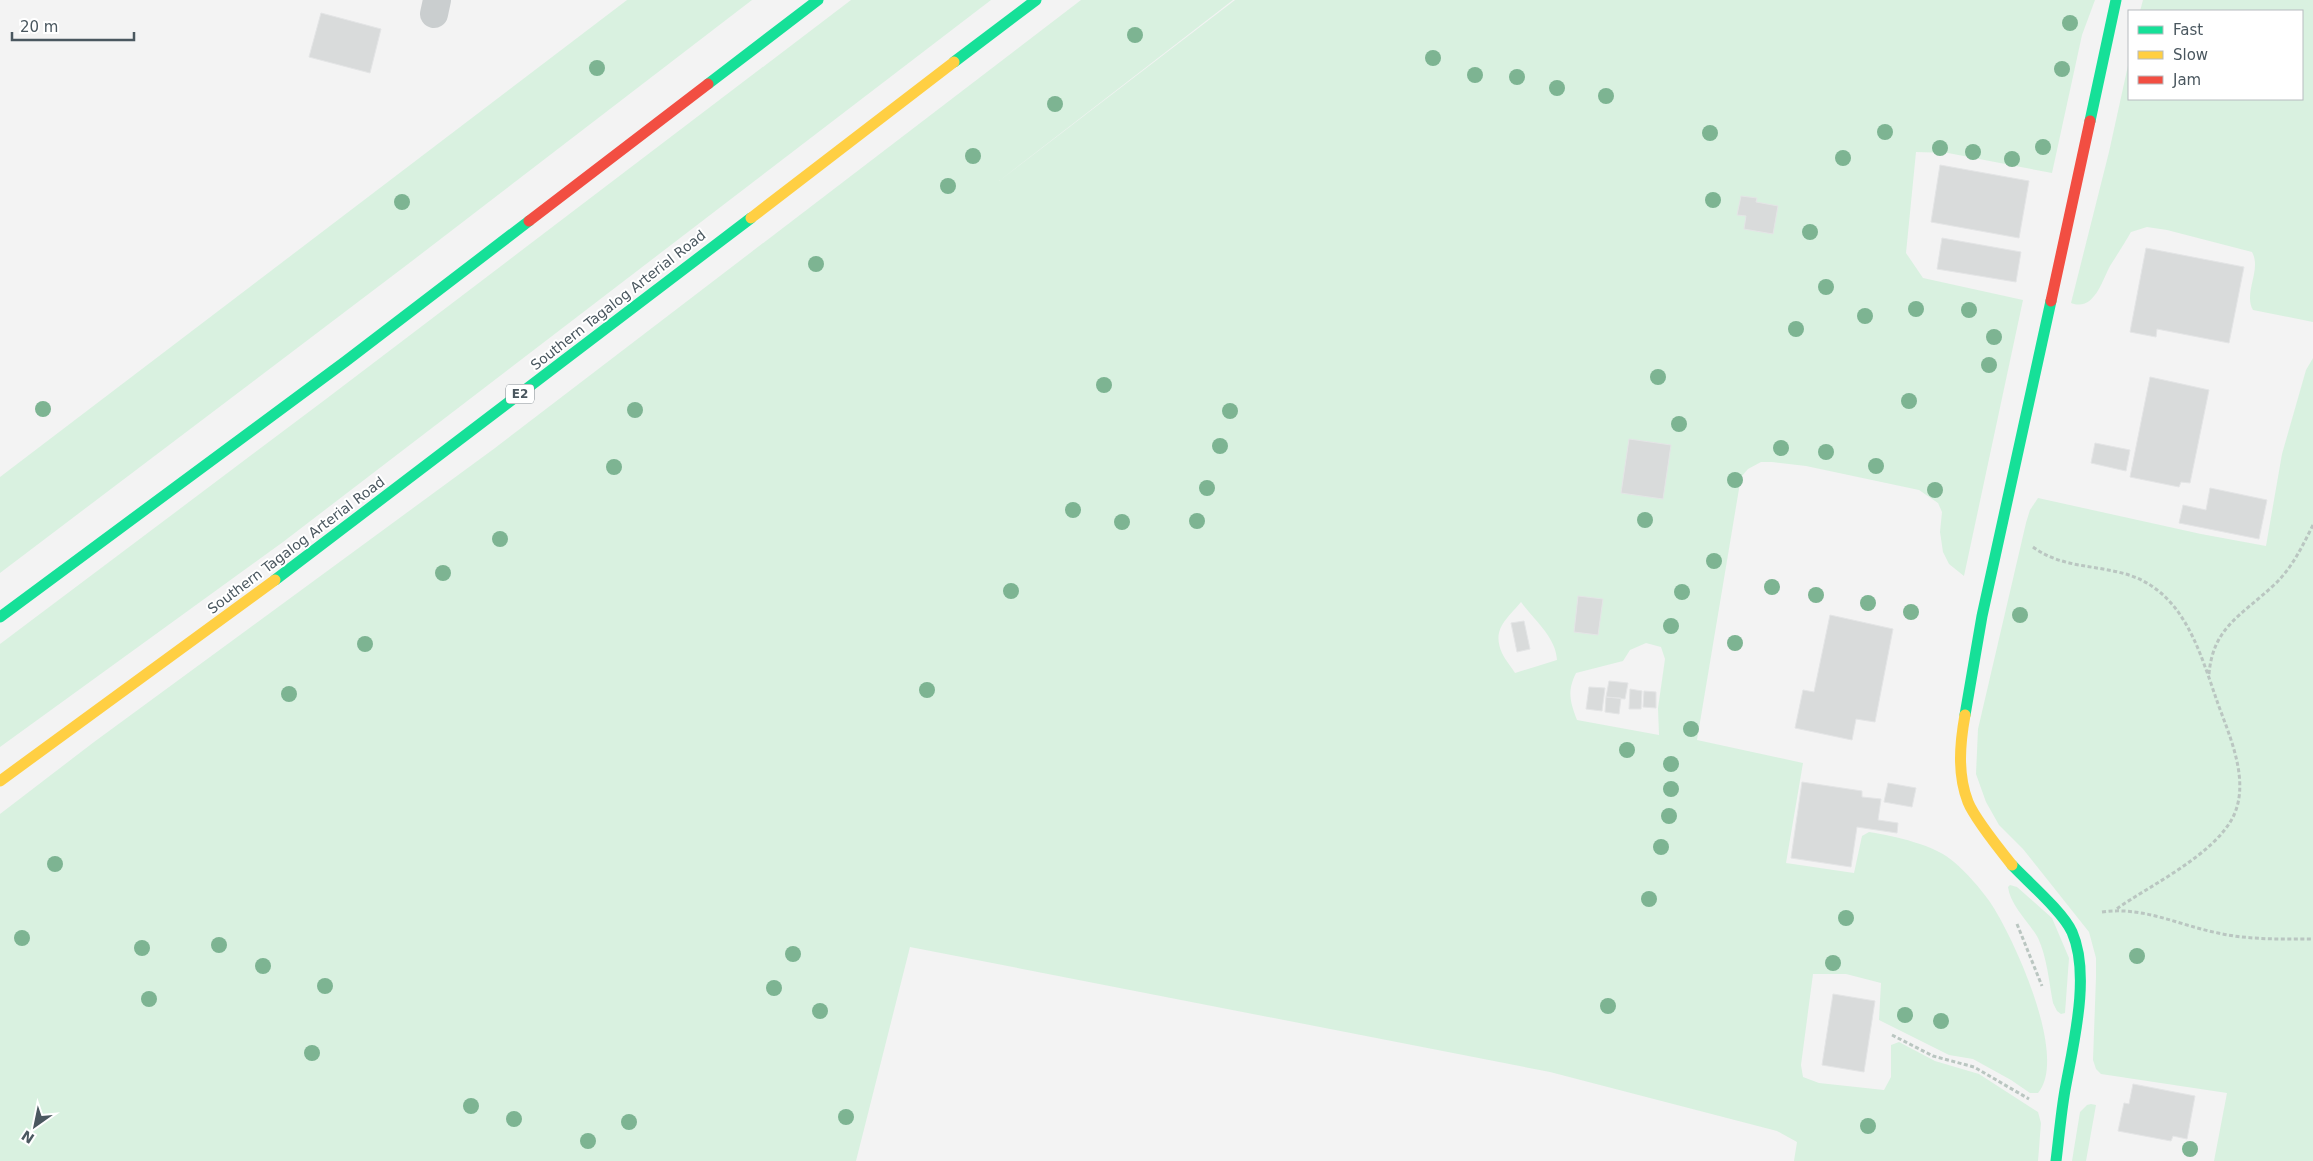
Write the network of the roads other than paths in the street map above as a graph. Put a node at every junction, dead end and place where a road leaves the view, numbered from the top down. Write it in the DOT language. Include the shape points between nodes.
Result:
graph roads {
  1 [pos="818,0"];
  2 [pos="1036,0"];
  3 [pos="2116,0"];
  4 [pos="0,617"];
  5 [pos="0,781"];
  6 [pos="2056,1161"];
  1 -- 4 [label="main road" via="346,362"];
  2 -- 5 [label="main road, Southern Tagalog Arterial Road / E2" via="316,550"];
  3 -- 6 [label="main road" via="2002,521 1961,740 1962,778 1968,802 2011,864 2065,921 2077,944 2081,984"];
}
